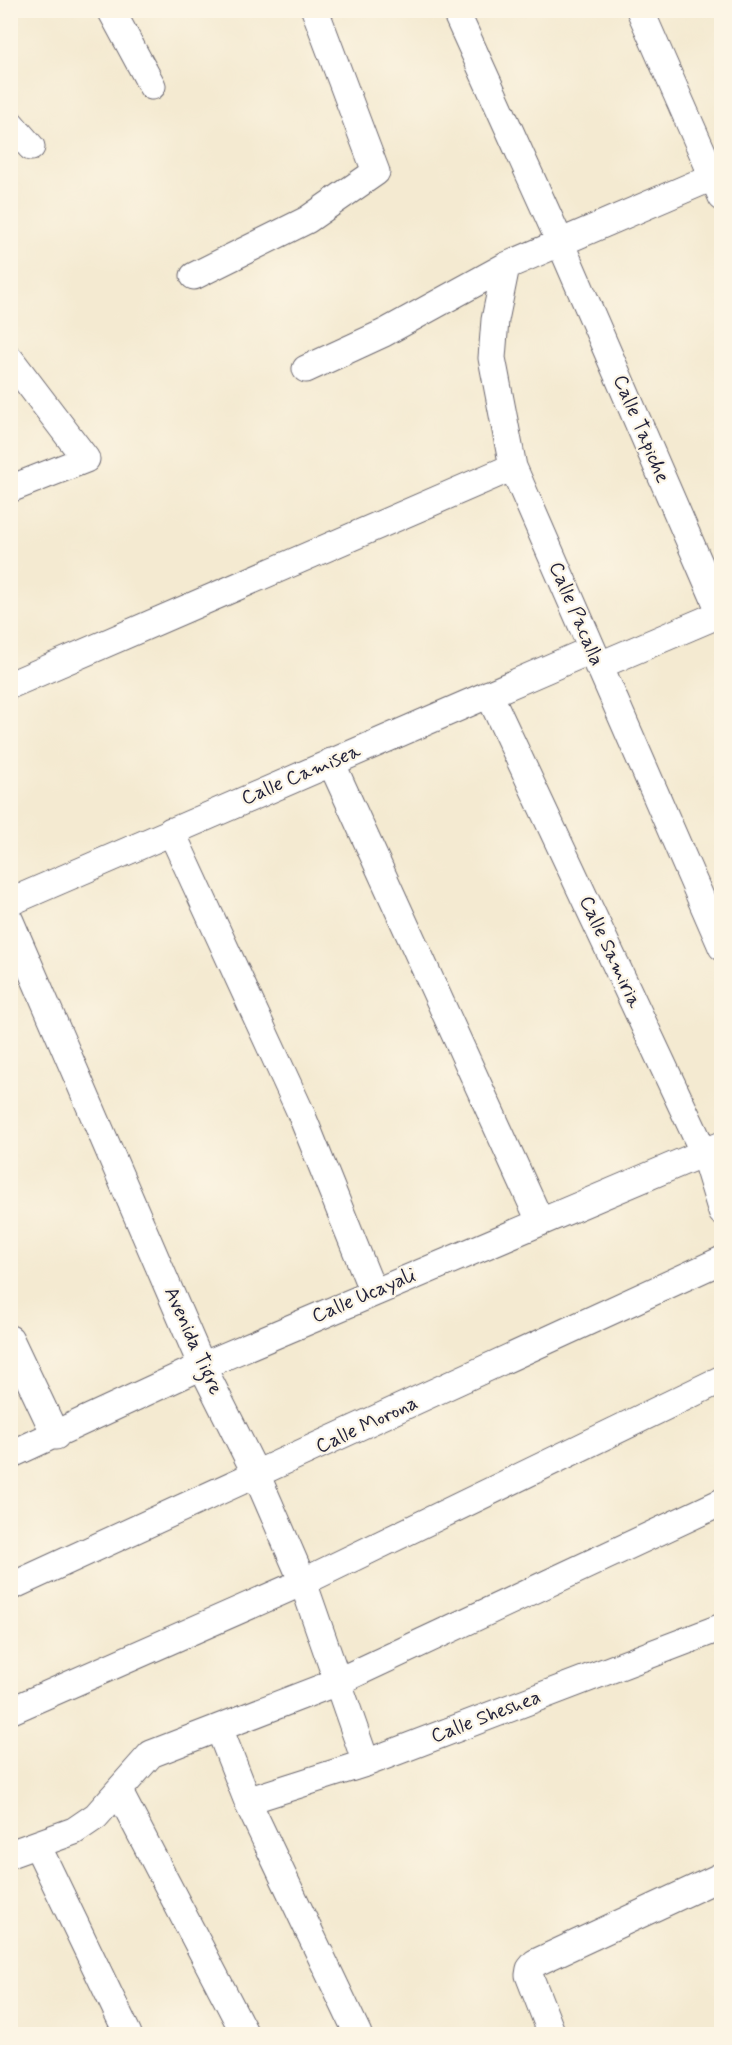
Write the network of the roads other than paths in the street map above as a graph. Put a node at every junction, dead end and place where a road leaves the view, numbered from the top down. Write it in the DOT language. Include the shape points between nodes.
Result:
graph roads {
  1 [pos="111,10"];
  2 [pos="315,10"];
  3 [pos="455,10"];
  4 [pos="640,10"];
  5 [pos="152,86"];
  6 [pos="10,123"];
  7 [pos="32,147"];
  8 [pos="719,182"];
  9 [pos="560,242"];
  10 [pos="506,266"];
  11 [pos="194,276"];
  12 [pos="10,359"];
  13 [pos="306,369"];
  14 [pos="513,467"];
  15 [pos="10,489"];
  16 [pos="721,615"];
  17 [pos="595,658"];
  18 [pos="10,685"];
  19 [pos="489,694"];
  20 [pos="332,762"];
  21 [pos="171,831"];
  22 [pos="10,902"];
  23 [pos="10,921"];
  24 [pos="722,947"];
  25 [pos="713,1149"];
  26 [pos="722,1212"];
  27 [pos="540,1221"];
  28 [pos="722,1260"];
  29 [pos="373,1292"];
  30 [pos="10,1340"];
  31 [pos="202,1366"];
  32 [pos="722,1380"];
  33 [pos="56,1436"];
  34 [pos="10,1455"];
  35 [pos="257,1476"];
  36 [pos="722,1502"];
  37 [pos="303,1582"];
  38 [pos="10,1587"];
  39 [pos="722,1627"];
  40 [pos="337,1682"];
  41 [pos="10,1711"];
  42 [pos="219,1728"];
  43 [pos="366,1763"];
  44 [pos="119,1792"];
  45 [pos="250,1802"];
  46 [pos="38,1845"];
  47 [pos="10,1854"];
  48 [pos="722,1876"];
  49 [pos="128,2034"];
  50 [pos="245,2034"];
  51 [pos="358,2034"];
  52 [pos="552,2034"];
  1 -- 5 [label="street"];
  2 -- 11 [label="street" via="376,172 307,220"];
  3 -- 9 [label="street, Calle Tapiche"];
  4 -- 8 [label="street"];
  6 -- 7 [label="street"];
  8 -- 9 [label="street"];
  9 -- 10 [label="street"];
  9 -- 16 [label="street, Calle Tapiche"];
  10 -- 13 [label="street" via="384,333"];
  10 -- 14 [label="street, Calle Pacalla" via="492,358"];
  12 -- 15 [label="street" via="86,459"];
  14 -- 17 [label="street, Calle Pacalla"];
  14 -- 18 [label="street"];
  16 -- 17 [label="street, Calle Camisea"];
  17 -- 19 [label="street, Calle Camisea"];
  17 -- 24 [label="street, Calle Pacalla"];
  19 -- 20 [label="street, Calle Camisea"];
  19 -- 25 [label="street, Calle Samiria"];
  20 -- 21 [label="street, Calle Camisea"];
  20 -- 27 [label="street"];
  21 -- 22 [label="street, Calle Camisea"];
  21 -- 29 [label="street" via="300,1111"];
  23 -- 31 [label="street, Avenida Tigre"];
  25 -- 26 [label="street, Calle Samiria"];
  25 -- 27 [label="street, Calle Ucayali"];
  27 -- 29 [label="street, Calle Ucayali"];
  28 -- 35 [label="street, Calle Morona"];
  29 -- 31 [label="street, Calle Ucayali"];
  30 -- 33 [label="street"];
  31 -- 33 [label="street, Calle Ucayali"];
  31 -- 35 [label="street, Avenida Tigre"];
  32 -- 37 [label="street"];
  33 -- 34 [label="street, Calle Ucayali"];
  35 -- 37 [label="street, Avenida Tigre"];
  35 -- 38 [label="street, Calle Morona"];
  36 -- 40 [label="street"];
  37 -- 40 [label="street, Avenida Tigre"];
  37 -- 41 [label="street"];
  39 -- 43 [label="street, Calle Sheshea"];
  40 -- 42 [label="street"];
  40 -- 43 [label="street, Avenida Tigre"];
  42 -- 44 [label="street" via="151,1754"];
  42 -- 45 [label="street"];
  43 -- 45 [label="street, Calle Sheshea"];
  44 -- 46 [label="street" via="96,1816 74,1831"];
  44 -- 50 [label="street"];
  45 -- 51 [label="street"];
  46 -- 47 [label="street"];
  46 -- 49 [label="street"];
  48 -- 52 [label="street" via="535,1964 529,1975"];
}
